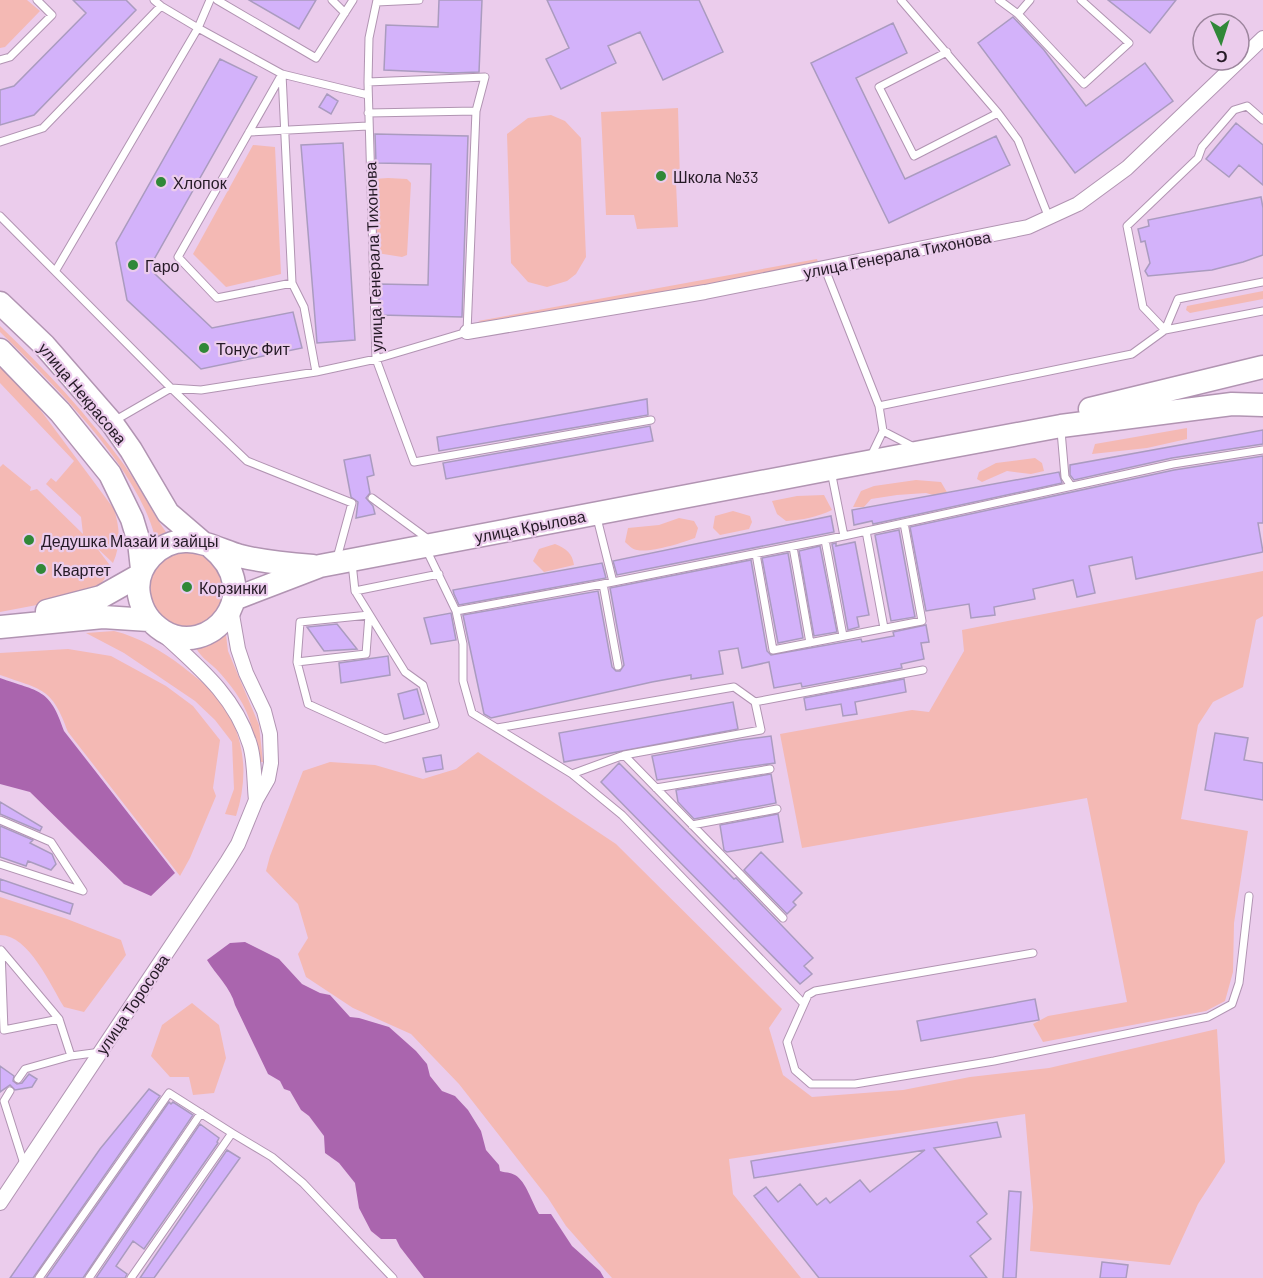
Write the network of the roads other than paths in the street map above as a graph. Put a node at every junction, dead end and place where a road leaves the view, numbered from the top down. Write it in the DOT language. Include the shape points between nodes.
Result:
graph roads {
  1 [pos="37,0"];
  2 [pos="154,0"];
  3 [pos="210,0"];
  4 [pos="217,0"];
  5 [pos="332,0"];
  6 [pos="353,0"];
  7 [pos="419,0"];
  8 [pos="901,0"];
  9 [pos="999,0"];
  10 [pos="1030,0"];
  11 [pos="1081,0"];
  12 [pos="377,1"];
  13 [pos="161,6"];
  14 [pos="345,13"];
  15 [pos="1017,14"];
  16 [pos="198,28"];
  17 [pos="1263,38"];
  18 [pos="946,52"];
  19 [pos="0,60"];
  20 [pos="282,74"];
  21 [pos="368,82"];
  22 [pos="368,95"];
  23 [pos="476,111"];
  24 [pos="368,113"];
  25 [pos="998,113"];
  26 [pos="1263,120"];
  27 [pos="368,126"];
  28 [pos="285,131"];
  29 [pos="249,132"];
  30 [pos="0,142"];
  31 [pos="0,216"];
  32 [pos="1049,218"];
  33 [pos="825,269"];
  34 [pos="56,270"];
  35 [pos="1263,282"];
  36 [pos="292,283"];
  37 [pos="0,303"];
  38 [pos="1263,311"];
  39 [pos="1165,330"];
  40 [pos="467,332"];
  41 [pos="0,350"];
  42 [pos="1263,355"];
  43 [pos="376,359"];
  44 [pos="1263,367"];
  45 [pos="316,372"];
  46 [pos="171,388"];
  47 [pos="1177,388"];
  48 [pos="1263,405"];
  49 [pos="879,406"];
  50 [pos="1167,412"];
  51 [pos="1263,417"];
  52 [pos="651,420"];
  53 [pos="112,423"];
  54 [pos="1061,426"];
  55 [pos="883,431"];
  56 [pos="914,448"];
  57 [pos="1263,450"];
  58 [pos="869,459"];
  59 [pos="830,469"];
  60 [pos="1071,486"];
  61 [pos="372,498"];
  62 [pos="596,513"];
  63 [pos="904,523"];
  64 [pos="866,531"];
  65 [pos="844,536"];
  66 [pos="825,540"];
  67 [pos="207,545"];
  68 [pos="430,545"];
  69 [pos="793,547"];
  70 [pos="756,554"];
  71 [pos="336,563"];
  72 [pos="141,572"];
  73 [pos="439,574"];
  74 [pos="613,582"];
  75 [pos="603,584"];
  76 [pos="355,591"];
  77 [pos="233,604"];
  78 [pos="456,611"];
  79 [pos="369,615"];
  80 [pos="152,623"];
  81 [pos="0,626"];
  82 [pos="884,628"];
  83 [pos="843,636"];
  84 [pos="810,643"];
  85 [pos="297,662"];
  86 [pos="618,666"];
  87 [pos="923,669"];
  88 [pos="756,702"];
  89 [pos="497,728"];
  90 [pos="624,756"];
  91 [pos="770,769"];
  92 [pos="572,774"];
  93 [pos="656,788"];
  94 [pos="256,800"];
  95 [pos="777,808"];
  96 [pos="0,820"];
  97 [pos="692,825"];
  98 [pos="0,864"];
  99 [pos="1249,896"];
  100 [pos="783,918"];
  101 [pos="1034,952"];
  102 [pos="804,1005"];
  103 [pos="59,1019"];
  104 [pos="2,1029"];
  105 [pos="101,1052"];
  106 [pos="71,1056"];
  107 [pos="18,1079"];
  108 [pos="10,1091"];
  109 [pos="201,1113"];
  110 [pos="232,1133"];
  111 [pos="25,1166"];
  112 [pos="0,1203"];
  113 [pos="39,1278"];
  114 [pos="88,1278"];
  115 [pos="131,1278"];
  116 [pos="393,1278"];
  1 -- 19 [label="lane" via="52,15 10,57"];
  2 -- 13 [label="lane"];
  3 -- 16 [label="lane"];
  4 -- 14 [label="lane" via="316,58"];
  5 -- 14 [label="lane"];
  6 -- 14 [label="lane"];
  7 -- 12 [label="lane"];
  8 -- 18 [label="lane"];
  9 -- 15 [label="lane"];
  10 -- 15 [label="lane"];
  11 -- 15 [label="lane" via="1129,43 1084,84"];
  12 -- 21 [label="lane, улица Генерала Тихонова" via="369,38"];
  13 -- 16 [label="lane"];
  13 -- 30 [label="lane" via="43,128"];
  16 -- 20 [label="lane"];
  16 -- 34 [label="lane"];
  17 -- 32 [label="street, улица Генерала Тихонова" via="1127,168 1078,204"];
  18 -- 25 [label="lane"];
  18 -- 25 [label="lane" via="879,87 914,156"];
  20 -- 22 [label="lane"];
  20 -- 28 [label="lane"];
  20 -- 29 [label="lane"];
  21 -- 22 [label="lane, улица Генерала Тихонова"];
  21 -- 23 [label="lane" via="485,77"];
  22 -- 24 [label="lane, улица Генерала Тихонова"];
  23 -- 24 [label="lane"];
  23 -- 40 [label="lane"];
  24 -- 27 [label="lane, улица Генерала Тихонова"];
  25 -- 32 [label="lane" via="1018,141"];
  26 -- 39 [label="lane" via="1246,106 1234,110 1202,147 1198,158 1127,226 1143,307"];
  27 -- 28 [label="lane"];
  27 -- 43 [label="lane, улица Генерала Тихонова"];
  28 -- 29 [label="lane"];
  28 -- 36 [label="lane"];
  29 -- 36 [label="lane" via="178,257 217,298"];
  31 -- 34 [label="lane"];
  32 -- 33 [label="street, улица Генерала Тихонова" via="1028,227"];
  33 -- 40 [label="street, улица Генерала Тихонова"];
  33 -- 49 [label="lane"];
  34 -- 46 [label="lane"];
  35 -- 39 [label="lane" via="1178,299"];
  36 -- 45 [label="lane" via="304,307"];
  37 -- 53 [label="main road, улица Некрасова" via="44,345"];
  38 -- 39 [label="lane"];
  39 -- 49 [label="lane" via="1132,354"];
  40 -- 43 [label="lane"];
  41 -- 72 [label="main road, улица Некрасова" via="60,412 110,474 132,519"];
  42 -- 47 [label="main road"];
  43 -- 45 [label="lane"];
  43 -- 52 [label="lane, улица Генерала Тихонова" via="414,462"];
  44 -- 47 [label="main road"];
  45 -- 46 [label="lane" via="201,390"];
  46 -- 53 [label="lane"];
  46 -- 71 [label="lane" via="247,461 352,502"];
  47 -- 56 [label="main road"];
  48 -- 50 [label="main road" via="1232,404"];
  49 -- 55 [label="lane"];
  50 -- 51 [label="main road"];
  50 -- 54 [label="main road"];
  53 -- 67 [label="main road, улица Некрасова" via="168,513"];
  54 -- 59 [label="main road"];
  54 -- 60 [label="lane" via="1065,477"];
  55 -- 56 [label="lane"];
  55 -- 58 [label="lane"];
  56 -- 58 [label="main road"];
  57 -- 60 [label="lane"];
  58 -- 59 [label="main road"];
  59 -- 62 [label="main road, улица Крылова"];
  59 -- 65 [label="lane"];
  60 -- 63 [label="lane"];
  61 -- 68 [label="lane"];
  62 -- 68 [label="main road, улица Крылова"];
  62 -- 74 [label="lane"];
  63 -- 64 [label="lane"];
  63 -- 82 [label="lane" via="922,621"];
  64 -- 65 [label="lane"];
  64 -- 82 [label="lane"];
  65 -- 66 [label="lane"];
  66 -- 69 [label="lane"];
  66 -- 83 [label="lane"];
  67 -- 71 [label="main road" via="282,564"];
  67 -- 72 [label="main road" via="181,541 161,548"];
  67 -- 77 [label="main road" via="223,556 231,569 235,584"];
  68 -- 71 [label="main road, улица Крылова"];
  68 -- 73 [label="lane"];
  69 -- 70 [label="lane"];
  69 -- 84 [label="lane"];
  70 -- 74 [label="lane"];
  70 -- 84 [label="lane" via="773,650"];
  71 -- 76 [label="lane"];
  71 -- 77 [label="main road, улица Крылова"];
  72 -- 80 [label="main road" via="139,599"];
  72 -- 81 [label="main road" via="101,597"];
  73 -- 76 [label="lane"];
  73 -- 78 [label="lane"];
  74 -- 75 [label="lane"];
  75 -- 78 [label="lane"];
  75 -- 86 [label="lane"];
  76 -- 79 [label="lane"];
  77 -- 80 [label="main road, улица Крылова" via="223,622 197,637 168,634"];
  77 -- 94 [label="street, улица Торосова" via="238,649 270,734 268,779"];
  78 -- 89 [label="lane" via="463,644 463,681 472,713"];
  79 -- 85 [label="lane" via="366,654"];
  79 -- 85 [label="lane" via="300,622"];
  79 -- 85 [label="lane" via="405,672 423,685 435,725 385,739 309,704"];
  80 -- 81 [label="main road, улица Крылова" via="102,617"];
  80 -- 94 [label="street" via="197,665 236,711 251,746"];
  82 -- 83 [label="lane"];
  83 -- 84 [label="lane"];
  87 -- 88 [label="lane"];
  88 -- 89 [label="lane" via="734,687"];
  88 -- 90 [label="lane" via="761,730"];
  89 -- 92 [label="lane"];
  90 -- 92 [label="lane"];
  90 -- 93 [label="lane"];
  91 -- 93 [label="lane"];
  92 -- 102 [label="lane" via="622,815"];
  93 -- 97 [label="lane"];
  94 -- 105 [label="street, улица Торосова" via="227,861"];
  95 -- 97 [label="lane"];
  96 -- 98 [label="lane" via="51,843 83,891"];
  97 -- 100 [label="lane"];
  99 -- 102 [label="lane" via="1239,983 1232,1004 1208,1017 903,1077 855,1084 811,1084 795,1070 787,1042"];
  101 -- 102 [label="lane" via="815,991 808,994"];
  103 -- 104 [label="lane"];
  103 -- 104 [label="lane" via="1,950"];
  103 -- 106 [label="lane"];
  105 -- 106 [label="lane"];
  105 -- 111 [label="street, улица Торосова"];
  106 -- 107 [label="lane" via="25,1069"];
  108 -- 111 [label="lane" via="4,1101"];
  109 -- 110 [label="lane"];
  109 -- 113 [label="lane" via="169,1093"];
  109 -- 114 [label="lane"];
  110 -- 115 [label="lane"];
  110 -- 116 [label="lane" via="272,1157 303,1183"];
  111 -- 112 [label="street, улица Торосова"];
}
